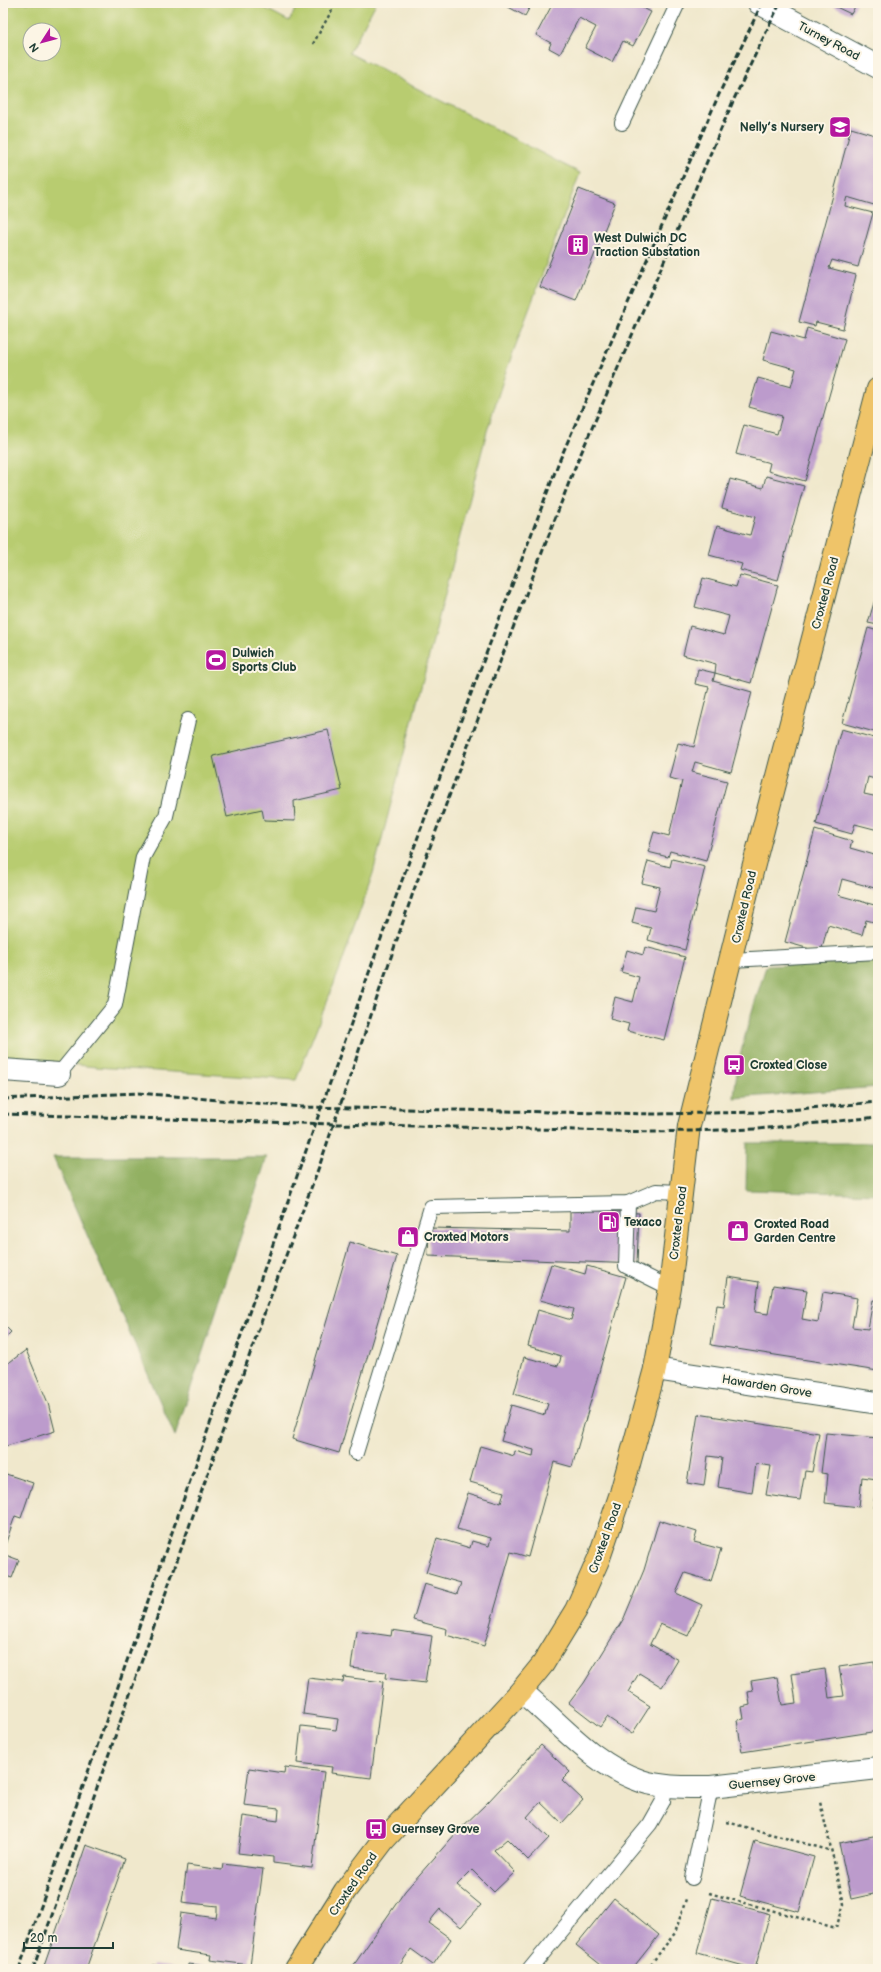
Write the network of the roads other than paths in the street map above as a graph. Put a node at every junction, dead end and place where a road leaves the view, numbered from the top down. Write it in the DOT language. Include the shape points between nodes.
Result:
graph roads {
  1 [pos="678,3"];
  2 [pos="759,3"];
  3 [pos="878,67"];
  4 [pos="622,123"];
  5 [pos="878,389"];
  6 [pos="188,720"];
  7 [pos="878,952"];
  8 [pos="732,960"];
  9 [pos="3,1070"];
  10 [pos="59,1074"];
  11 [pos="682,1192"];
  12 [pos="628,1203"];
  13 [pos="670,1288"];
  14 [pos="655,1369"];
  15 [pos="878,1403"];
  16 [pos="356,1453"];
  17 [pos="521,1691"];
  18 [pos="878,1768"];
  19 [pos="665,1785"];
  20 [pos="711,1787"];
  21 [pos="690,1883"];
  22 [pos="296,1969"];
  23 [pos="530,1969"];
  1 -- 4 [label="lane"];
  2 -- 3 [label="street, Turney Road"];
  5 -- 8 [label="main road, Croxted Road" via="753,868"];
  6 -- 10 [label="lane" via="166,816 143,857 115,1005"];
  7 -- 8 [label="lane"];
  8 -- 11 [label="main road, Croxted Road" via="689,1126"];
  9 -- 10 [label="street"];
  11 -- 12 [label="lane" via="656,1192"];
  11 -- 13 [label="main road, Croxted Road"];
  12 -- 13 [label="lane" via="626,1266"];
  12 -- 16 [label="lane" via="431,1207"];
  13 -- 14 [label="main road, Croxted Road"];
  14 -- 15 [label="street, Hawarden Grove"];
  14 -- 17 [label="main road, Croxted Road" via="621,1493 588,1585 559,1640"];
  17 -- 19 [label="street, Guernsey Grove" via="606,1763 642,1781"];
  17 -- 22 [label="main road, Croxted Road" via="383,1841 345,1891"];
  18 -- 20 [label="street, Guernsey Grove"];
  19 -- 20 [label="street, Guernsey Grove" via="686,1788"];
  19 -- 23 [label="lane" via="663,1801 650,1824"];
  20 -- 21 [label="lane"];
}
